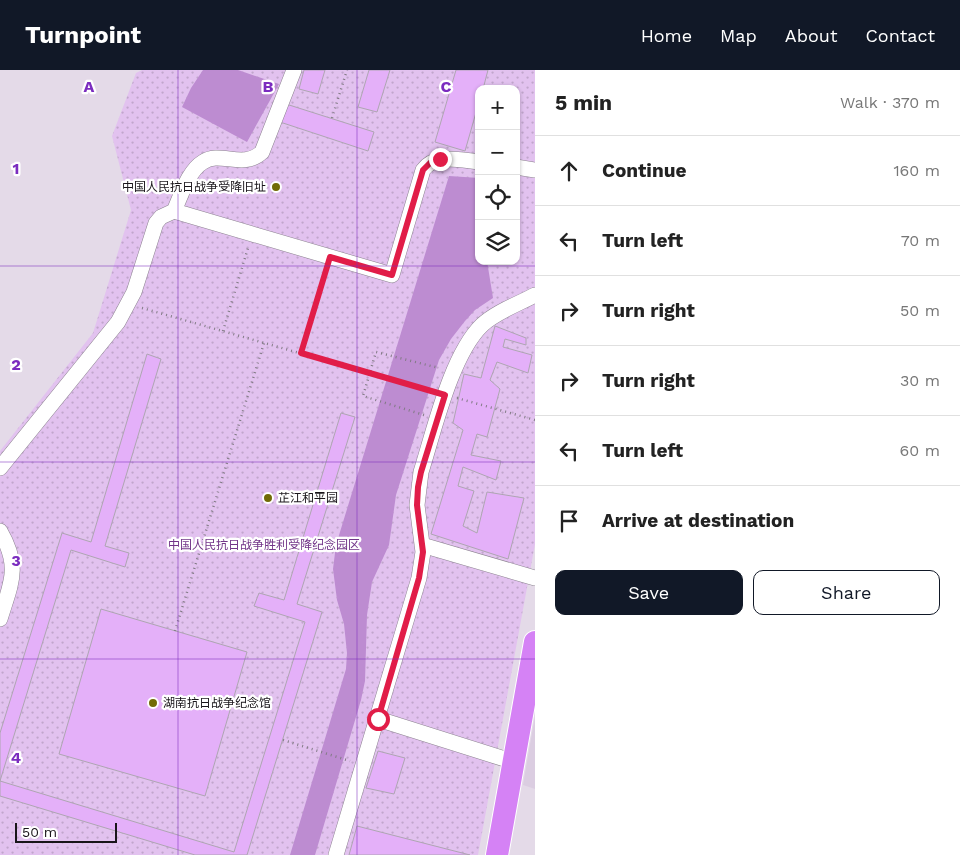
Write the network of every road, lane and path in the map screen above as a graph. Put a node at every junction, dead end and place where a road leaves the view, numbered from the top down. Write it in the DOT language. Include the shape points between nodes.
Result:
graph roads {
  1 [pos="294,70"];
  2 [pos="347,70"];
  3 [pos="332,118"];
  4 [pos="475,162"];
  5 [pos="520,168"];
  6 [pos="535,170"];
  7 [pos="174,212"];
  8 [pos="252,235"];
  9 [pos="330,257"];
  10 [pos="535,295"];
  11 [pos="128,304"];
  12 [pos="223,331"];
  13 [pos="264,343"];
  14 [pos="301,353"];
  15 [pos="436,367"];
  16 [pos="370,373"];
  17 [pos="439,393"];
  18 [pos="421,415"];
  19 [pos="535,420"];
  20 [pos="0,468"];
  21 [pos="0,531"];
  22 [pos="422,545"];
  23 [pos="535,578"];
  24 [pos="0,619"];
  25 [pos="175,631"];
  26 [pos="535,642"];
  27 [pos="378,719"];
  28 [pos="283,740"];
  29 [pos="347,760"];
  30 [pos="514,762"];
  31 [pos="336,855"];
  32 [pos="498,855"];
  1 -- 7 [label="lane" via="262,152 252,159 210,159 203,162 188,180"];
  2 -- 3 [label="path"];
  4 -- 9 [label="lane" via="440,159 432,161 423,170 392,275"];
  5 -- 6 [label="lane"];
  7 -- 8 [label="lane"];
  7 -- 11 [label="lane" via="156,223"];
  8 -- 9 [label="lane"];
  8 -- 12 [label="path"];
  9 -- 14 [label="path"];
  10 -- 17 [label="lane" via="481,326"];
  11 -- 12 [label="path"];
  11 -- 20 [label="lane" via="108,337"];
  12 -- 13 [label="path"];
  13 -- 14 [label="path"];
  13 -- 25 [label="path"];
  14 -- 16 [label="path"];
  15 -- 16 [label="path" via="376,352"];
  16 -- 17 [label="path"];
  16 -- 18 [label="path" via="363,396"];
  17 -- 19 [label="path"];
  17 -- 22 [label="lane" via="418,487"];
  21 -- 24 [label="lane" via="11,552 13,571"];
  22 -- 23 [label="lane"];
  22 -- 27 [label="lane" via="419,578"];
  26 -- 30 [label="highway"];
  27 -- 30 [label="lane"];
  27 -- 31 [label="lane"];
  28 -- 29 [label="path"];
  30 -- 32 [label="highway"];
}
